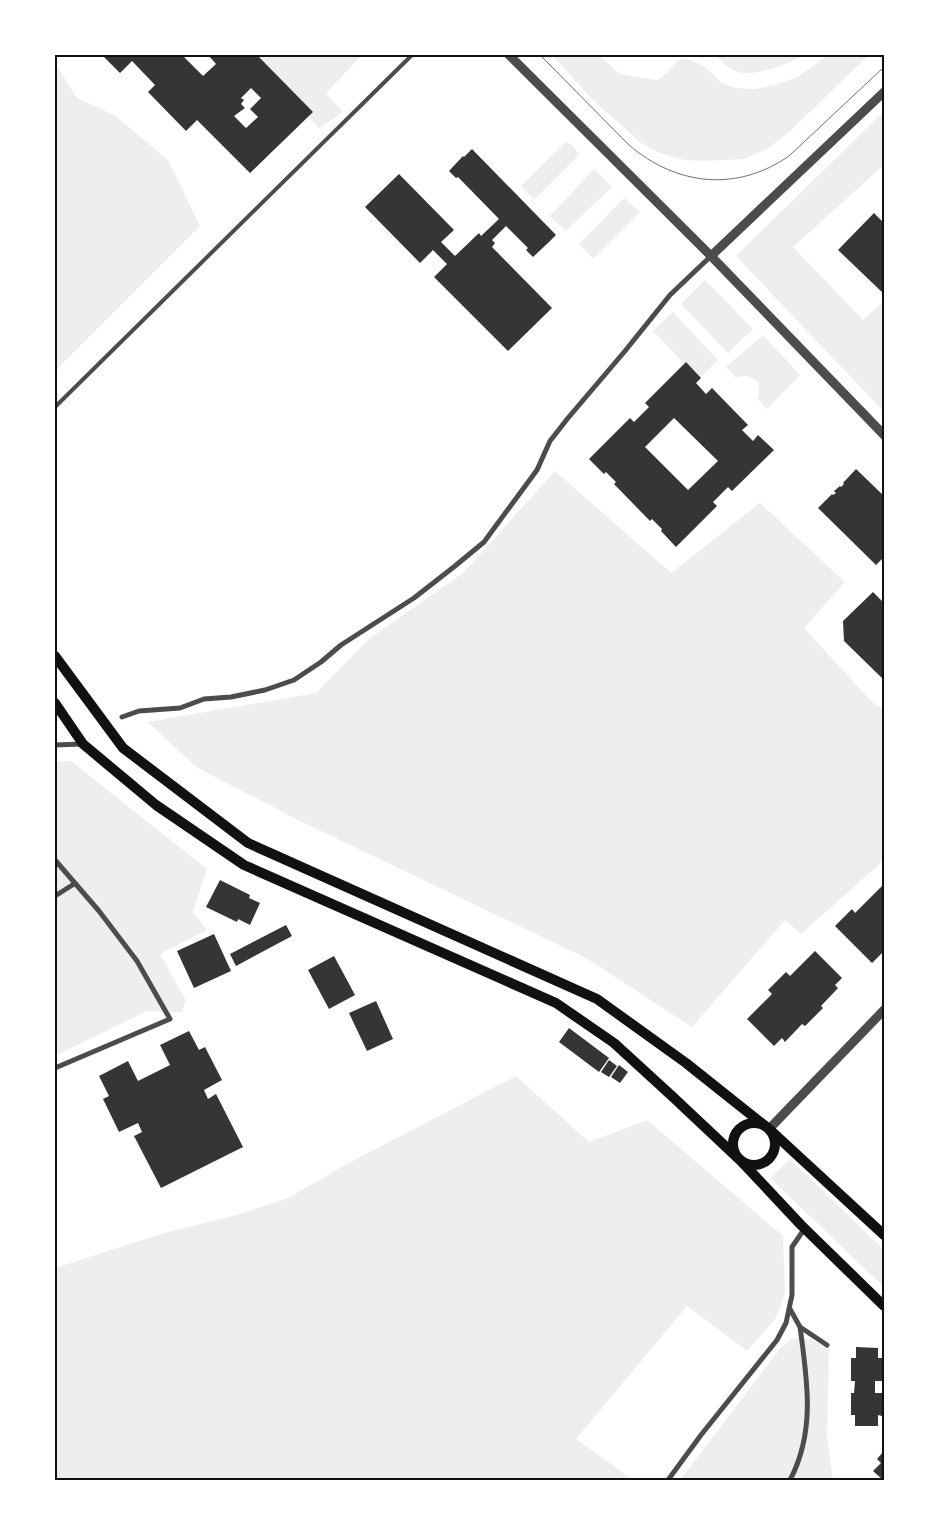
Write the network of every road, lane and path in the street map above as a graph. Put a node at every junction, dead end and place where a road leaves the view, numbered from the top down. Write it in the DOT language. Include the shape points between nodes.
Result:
graph roads {
  1 [pos="412,55"];
  2 [pos="508,55"];
  3 [pos="884,92"];
  4 [pos="711,256"];
  5 [pos="55,406"];
  6 [pos="884,435"];
  7 [pos="55,656"];
  8 [pos="55,703"];
  9 [pos="122,717"];
  10 [pos="83,744"];
  11 [pos="55,745"];
  12 [pos="55,860"];
  13 [pos="74,884"];
  14 [pos="55,896"];
  15 [pos="884,1010"];
  16 [pos="55,1068"];
  17 [pos="769,1129"];
  18 [pos="741,1161"];
  19 [pos="805,1228"];
  20 [pos="884,1235"];
  21 [pos="884,1306"];
  22 [pos="789,1309"];
  23 [pos="800,1327"];
  24 [pos="827,1344"];
  25 [pos="668,1480"];
  26 [pos="790,1480"];
  1 -- 5 [label="lane"];
  2 -- 4 [label="street"];
  3 -- 4 [label="street"];
  4 -- 6 [label="street"];
  4 -- 9 [label="street" via="670,295 556,433 537,470 484,542 448,572 294,680 265,690 204,699 180,708 139,711"];
  7 -- 17 [label="main road" via="123,748 248,843 596,999 686,1063"];
  8 -- 10 [label="main road"];
  10 -- 11 [label="street"];
  10 -- 18 [label="main road" via="156,805 244,865 556,1003 614,1043"];
  12 -- 13 [label="street"];
  13 -- 14 [label="street"];
  13 -- 16 [label="street" via="137,961 170,1019"];
  15 -- 17 [label="street"];
  17 -- 18 [label="main road" via="775,1142 767,1161 754,1166"];
  17 -- 18 [label="main road" via="749,1123 737,1130 733,1150"];
  17 -- 20 [label="main road"];
  18 -- 19 [label="main road"];
  19 -- 21 [label="main road"];
  19 -- 22 [label="street" via="792,1247"];
  22 -- 23 [label="street"];
  22 -- 25 [label="street" via="786,1323 765,1357"];
  23 -- 24 [label="street"];
  23 -- 26 [label="street" via="808,1414 804,1444"];
}
